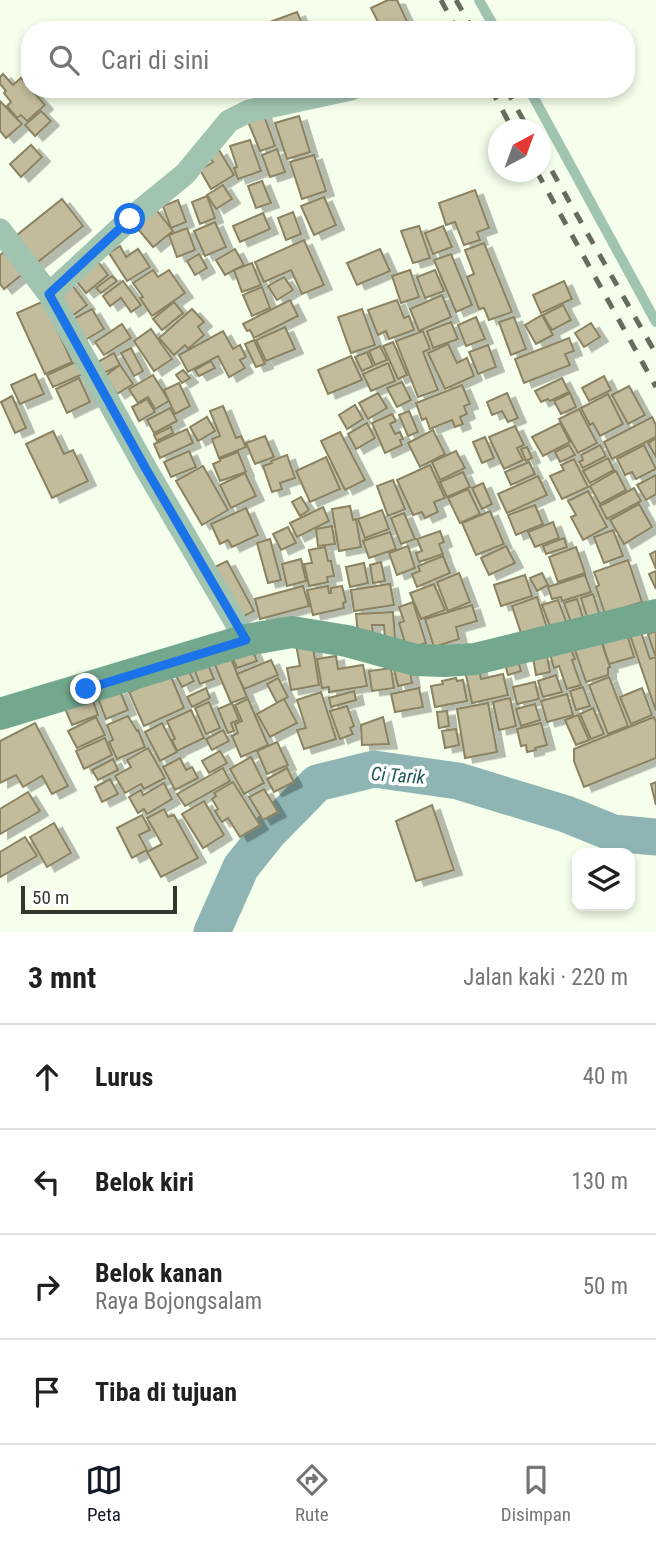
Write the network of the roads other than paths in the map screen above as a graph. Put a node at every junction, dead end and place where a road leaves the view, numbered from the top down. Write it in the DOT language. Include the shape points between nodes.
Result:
graph roads {
  1 [pos="479,0"];
  2 [pos="491,21"];
  3 [pos="309,98"];
  4 [pos="533,98"];
  5 [pos="0,230"];
  6 [pos="49,294"];
  7 [pos="656,322"];
  8 [pos="656,615"];
  9 [pos="246,640"];
  10 [pos="0,714"];
  1 -- 2 [label="lane"];
  3 -- 6 [label="street" via="249,111 229,121 186,174"];
  4 -- 7 [label="lane"];
  5 -- 6 [label="street"];
  6 -- 9 [label="street"];
  8 -- 9 [label="main road" via="475,659 445,662 416,660 292,632"];
  9 -- 10 [label="main road"];
}
